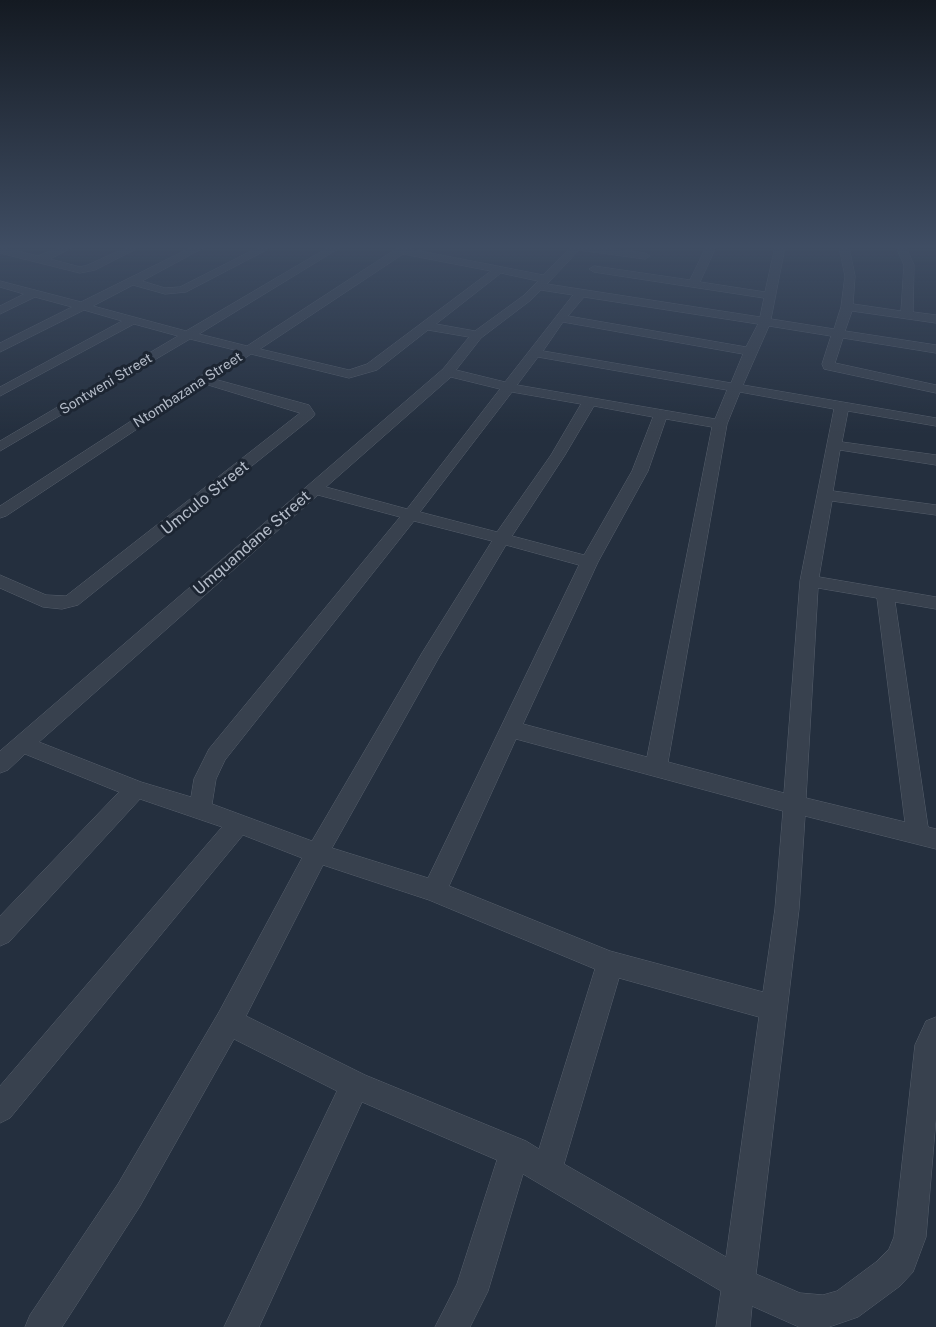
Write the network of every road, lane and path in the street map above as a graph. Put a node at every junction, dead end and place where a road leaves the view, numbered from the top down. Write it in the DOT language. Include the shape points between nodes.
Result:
graph roads {
  1 [pos="76,309"];
  2 [pos="94,309"];
  3 [pos="232,309"];
  4 [pos="312,309"];
  5 [pos="451,309"];
  6 [pos="514,309"];
  7 [pos="568,309"];
  8 [pos="682,309"];
  9 [pos="768,309"];
  10 [pos="846,309"];
  11 [pos="864,309"];
  12 [pos="907,309"];
  13 [pos="907,314"];
  14 [pos="560,318"];
  15 [pos="134,319"];
  16 [pos="936,319"];
  17 [pos="765,322"];
  18 [pos="428,327"];
  19 [pos="838,333"];
  20 [pos="188,335"];
  21 [pos="477,335"];
  22 [pos="0,348"];
  23 [pos="936,349"];
  24 [pos="250,350"];
  25 [pos="750,352"];
  26 [pos="535,353"];
  27 [pos="448,372"];
  28 [pos="204,380"];
  29 [pos="508,387"];
  30 [pos="734,387"];
  31 [pos="936,389"];
  32 [pos="0,392"];
  33 [pos="589,402"];
  34 [pos="842,406"];
  35 [pos="662,414"];
  36 [pos="936,422"];
  37 [pos="720,424"];
  38 [pos="834,445"];
  39 [pos="0,447"];
  40 [pos="936,460"];
  41 [pos="314,489"];
  42 [pos="825,495"];
  43 [pos="936,510"];
  44 [pos="0,513"];
  45 [pos="410,515"];
  46 [pos="502,538"];
  47 [pos="589,562"];
  48 [pos="0,581"];
  49 [pos="810,581"];
  50 [pos="885,594"];
  51 [pos="936,603"];
  52 [pos="510,729"];
  53 [pos="22,744"];
  54 [pos="0,764"];
  55 [pos="656,766"];
  56 [pos="136,789"];
  57 [pos="796,805"];
  58 [pos="200,808"];
  59 [pos="238,824"];
  60 [pos="927,837"];
  61 [pos="317,853"];
  62 [pos="434,891"];
  63 [pos="0,934"];
  64 [pos="610,963"];
  65 [pos="773,1008"];
  66 [pos="229,1022"];
  67 [pos="936,1031"];
  68 [pos="355,1084"];
  69 [pos="0,1108"];
  70 [pos="515,1152"];
  71 [pos="548,1171"];
  72 [pos="739,1283"];
  73 [pos="42,1327"];
  74 [pos="241,1327"];
  75 [pos="452,1327"];
  76 [pos="733,1327"];
  1 -- 22 [label="street"];
  2 -- 15 [label="street"];
  3 -- 20 [label="street, Sontweni Street"];
  4 -- 24 [label="street, Ntombazana Street"];
  5 -- 18 [label="street"];
  6 -- 21 [label="street, Umquandane Street"];
  7 -- 14 [label="street"];
  8 -- 17 [label="street"];
  9 -- 17 [label="street"];
  10 -- 19 [label="street"];
  11 -- 13 [label="street"];
  12 -- 13 [label="street"];
  13 -- 16 [label="street"];
  14 -- 25 [label="street"];
  14 -- 26 [label="street"];
  15 -- 20 [label="street"];
  15 -- 32 [label="street"];
  17 -- 19 [label="street"];
  17 -- 25 [label="street"];
  18 -- 21 [label="street"];
  18 -- 24 [label="street" via="372,367 356,373 344,374"];
  19 -- 23 [label="street"];
  19 -- 31 [label="street" via="830,366"];
  20 -- 24 [label="street"];
  20 -- 39 [label="street, Sontweni Street"];
  21 -- 27 [label="street, Umquandane Street"];
  24 -- 28 [label="street, Ntombazana Street"];
  25 -- 30 [label="street"];
  26 -- 29 [label="street"];
  26 -- 30 [label="street"];
  27 -- 29 [label="street"];
  27 -- 41 [label="street, Umquandane Street"];
  28 -- 44 [label="street, Ntombazana Street"];
  28 -- 48 [label="street, Umculo Street" via="304,408 308,414 72,601 43,600"];
  29 -- 33 [label="street"];
  29 -- 45 [label="street"];
  30 -- 34 [label="street"];
  30 -- 37 [label="street"];
  33 -- 35 [label="street"];
  33 -- 46 [label="street"];
  34 -- 36 [label="street"];
  34 -- 38 [label="street"];
  35 -- 37 [label="street"];
  35 -- 47 [label="street" via="640,471"];
  37 -- 55 [label="street"];
  38 -- 40 [label="street"];
  38 -- 42 [label="street"];
  41 -- 45 [label="street"];
  41 -- 53 [label="street, Umquandane Street"];
  42 -- 43 [label="street"];
  42 -- 49 [label="street"];
  45 -- 46 [label="street"];
  45 -- 58 [label="street" via="217,755 205,779"];
  46 -- 47 [label="street"];
  46 -- 61 [label="street"];
  47 -- 52 [label="street"];
  49 -- 50 [label="street"];
  49 -- 57 [label="street"];
  50 -- 51 [label="street"];
  50 -- 60 [label="street"];
  52 -- 55 [label="street"];
  52 -- 62 [label="street"];
  53 -- 54 [label="street, Umquandane Street"];
  53 -- 56 [label="street"];
  55 -- 57 [label="street"];
  56 -- 58 [label="street"];
  56 -- 63 [label="street"];
  57 -- 60 [label="street"];
  57 -- 65 [label="street"];
  58 -- 59 [label="street"];
  59 -- 61 [label="street"];
  59 -- 69 [label="street"];
  61 -- 62 [label="street"];
  61 -- 66 [label="street"];
  62 -- 64 [label="street"];
  64 -- 65 [label="street"];
  64 -- 71 [label="street"];
  65 -- 72 [label="street"];
  66 -- 68 [label="street"];
  66 -- 73 [label="street" via="129,1195"];
  67 -- 72 [label="street" via="928,1045 910,1237 901,1260 846,1305 823,1312 800,1310"];
  68 -- 70 [label="street"];
  68 -- 74 [label="street"];
  70 -- 71 [label="street"];
  70 -- 75 [label="street" via="471,1291"];
  71 -- 72 [label="street"];
  72 -- 76 [label="street"];
}
